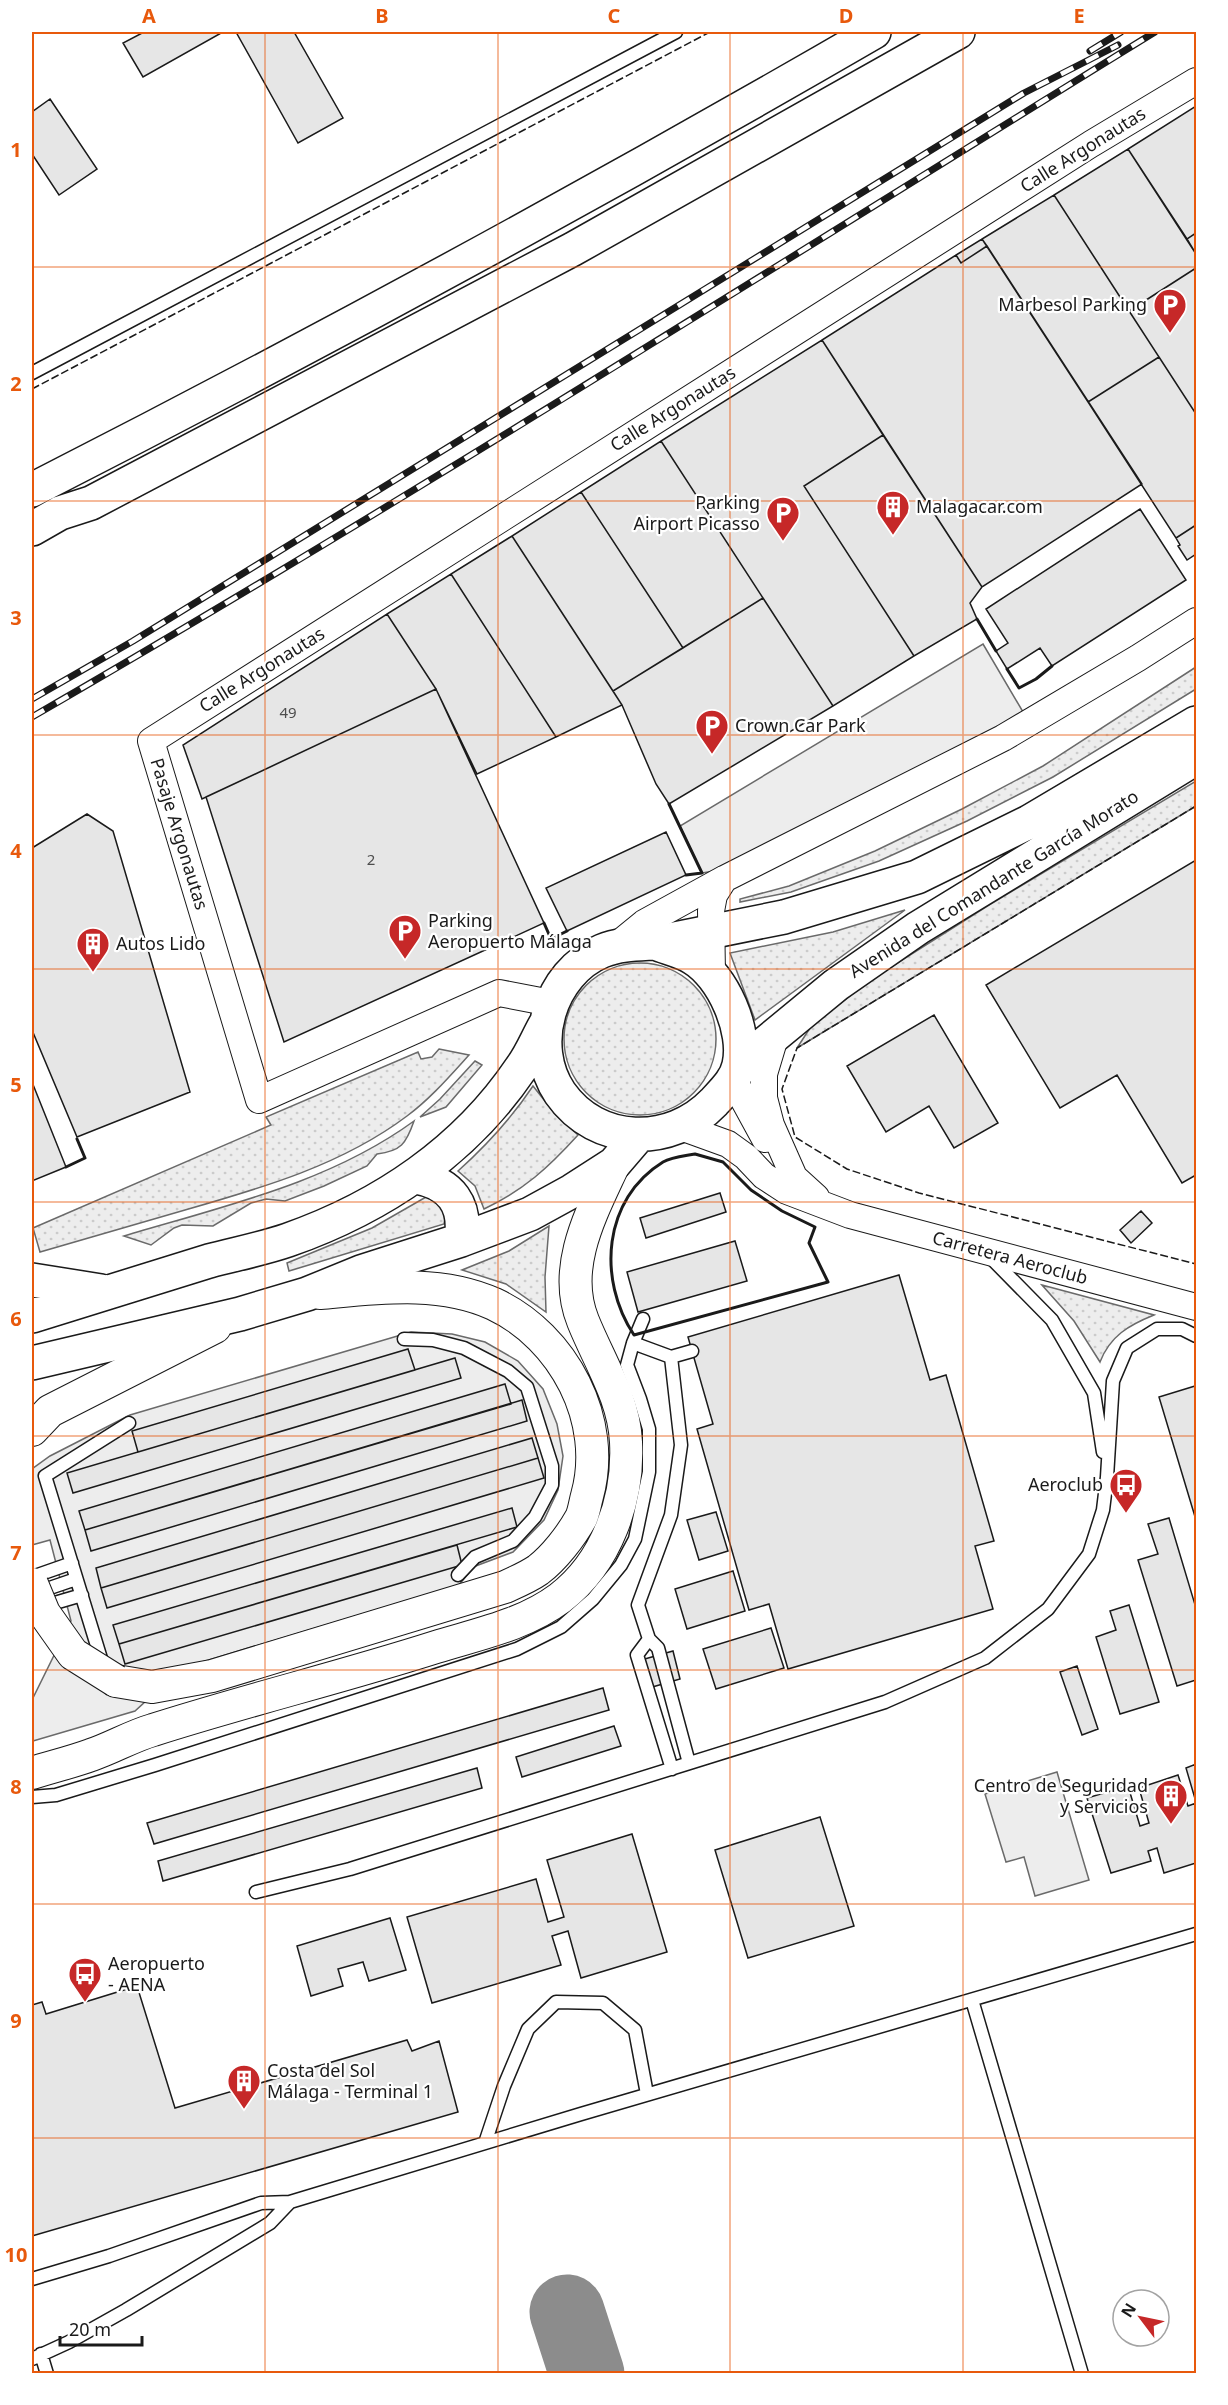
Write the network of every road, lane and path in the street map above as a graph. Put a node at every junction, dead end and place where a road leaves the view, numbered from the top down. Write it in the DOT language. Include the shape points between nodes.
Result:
graph roads {
  1 [pos="676,32"];
  2 [pos="874,32"];
  3 [pos="958,32"];
  4 [pos="1197,81"];
  5 [pos="32,373"];
  6 [pos="32,490"];
  7 [pos="91,503"];
  8 [pos="32,529"];
  9 [pos="32,547"];
  10 [pos="1197,621"];
  11 [pos="1197,723"];
  12 [pos="151,741"];
  13 [pos="1197,758"];
  14 [pos="724,879"];
  15 [pos="712,932"];
  16 [pos="655,943"];
  17 [pos="617,945"];
  18 [pos="712,974"];
  19 [pos="548,1014"];
  20 [pos="776,1034"];
  21 [pos="737,1071"];
  22 [pos="681,1127"];
  23 [pos="638,1136"];
  24 [pos="614,1164"];
  25 [pos="416,1177"];
  26 [pos="794,1178"];
  27 [pos="825,1205"];
  28 [pos="461,1240"];
  29 [pos="984,1251"];
  30 [pos="32,1280"];
  31 [pos="109,1292"];
  32 [pos="307,1294"];
  33 [pos="1197,1306"];
  34 [pos="240,1314"];
  35 [pos="32,1316"];
  36 [pos="643,1319"];
  37 [pos="149,1334"];
  38 [pos="1197,1336"];
  39 [pos="404,1339"];
  40 [pos="633,1343"];
  41 [pos="692,1351"];
  42 [pos="671,1357"];
  43 [pos="32,1363"];
  44 [pos="32,1379"];
  45 [pos="38,1420"];
  46 [pos="129,1423"];
  47 [pos="1107,1477"];
  48 [pos="72,1563"];
  49 [pos="458,1575"];
  50 [pos="32,1577"];
  51 [pos="76,1579"];
  52 [pos="32,1584"];
  53 [pos="32,1594"];
  54 [pos="82,1595"];
  55 [pos="32,1610"];
  56 [pos="649,1639"];
  57 [pos="128,1675"];
  58 [pos="689,1763"];
  59 [pos="672,1769"];
  60 [pos="32,1773"];
  61 [pos="32,1797"];
  62 [pos="256,1892"];
  63 [pos="1197,1934"];
  64 [pos="972,2000"];
  65 [pos="647,2094"];
  66 [pos="485,2143"];
  67 [pos="290,2202"];
  68 [pos="32,2279"];
  69 [pos="36,2357"];
  70 [pos="47,2373"];
  71 [pos="1082,2373"];
  1 -- 5 [label="lane"];
  2 -- 6 [label="main road" via="543,219"];
  3 -- 7 [label="main road" via="573,249"];
  4 -- 12 [label="street, Calle Argonautas" via="1091,144"];
  7 -- 8 [label="main road" via="60,513"];
  7 -- 9 [label="main road" via="68,524"];
  10 -- 14 [label="street" via="1003,738"];
  11 -- 15 [label="main road, Avenida del Comandante García Morato" via="1029,822 917,877 784,917"];
  12 -- 19 [label="street, Pasaje Argonautas" via="259,1100 499,993"];
  13 -- 20 [label="main road, Avenida del Comandante García Morato" via="918,928 836,985"];
  14 -- 15 [label="street" via="714,895"];
  14 -- 17 [label="street" via="644,923"];
  15 -- 16 [label="main road, Avenida del Comandante García Morato"];
  15 -- 18 [label="street"];
  16 -- 17 [label="main road"];
  16 -- 18 [label="main road" via="693,958"];
  17 -- 19 [label="main road" via="580,964 563,982"];
  18 -- 21 [label="main road" via="730,1003 739,1031"];
  19 -- 23 [label="main road" via="546,1059 560,1092 579,1114 599,1126"];
  19 -- 25 [label="main road" via="522,1067 496,1101 458,1142"];
  20 -- 21 [label="main road, Avenida del Comandante García Morato"];
  20 -- 26 [label="street, Carretera Aeroclub" via="765,1074 764,1098"];
  21 -- 22 [label="main road" via="711,1104"];
  21 -- 26 [label="street, Carretera Aeroclub" via="741,1095 762,1135"];
  22 -- 23 [label="main road"];
  22 -- 27 [label="street, Carretera Aeroclub" via="728,1144 771,1181"];
  23 -- 24 [label="main road"];
  24 -- 28 [label="main road" via="530,1214"];
  24 -- 60 [label="street" via="577,1255 576,1291 582,1318 618,1399 626,1441 624,1486 613,1529 591,1566 560,1597 518,1622 151,1730 90,1756"];
  25 -- 28 [label="main road" via="432,1180 452,1194 464,1224"];
  25 -- 31 [label="main road" via="353,1214 287,1240"];
  26 -- 27 [label="street, Carretera Aeroclub"];
  27 -- 29 [label="street, Carretera Aeroclub"];
  28 -- 32 [label="main road"];
  29 -- 33 [label="street, Carretera Aeroclub"];
  29 -- 47 [label="lane" via="1052,1320 1094,1393"];
  30 -- 31 [label="main road"];
  31 -- 35 [label="main road"];
  32 -- 34 [label="main road"];
  32 -- 52 [label="street, bridge" via="403,1286 459,1292 495,1304 531,1328 557,1355 579,1389 590,1422 591,1481 582,1517 538,1570 505,1587 212,1676 152,1687 116,1682 73,1654 44,1613"];
  34 -- 37 [label="main road"];
  34 -- 45 [label="street"];
  36 -- 40 [label="lane"];
  37 -- 43 [label="main road"];
  37 -- 44 [label="street"];
  38 -- 47 [label="lane" via="1182,1329 1157,1329 1127,1348 1113,1381"];
  39 -- 49 [label="lane" via="433,1340 464,1348 508,1371 527,1387 552,1466 552,1485 528,1525 513,1541 475,1557"];
  40 -- 42 [label="lane"];
  40 -- 61 [label="lane" via="627,1365 649,1429 649,1472 635,1539 621,1565 593,1599 561,1627 518,1649 155,1765 56,1795"];
  41 -- 42 [label="lane"];
  42 -- 56 [label="lane" via="681,1445 671,1515 638,1605"];
  46 -- 48 [label="lane" via="45,1476"];
  47 -- 58 [label="lane" via="1103,1510 1089,1554 1047,1609 985,1658 885,1702"];
  48 -- 50 [label="lane"];
  48 -- 51 [label="lane"];
  51 -- 53 [label="lane"];
  51 -- 54 [label="lane"];
  54 -- 55 [label="lane"];
  54 -- 57 [label="lane" via="102,1662"];
  56 -- 58 [label="lane" via="658,1648"];
  56 -- 59 [label="lane" via="638,1655"];
  58 -- 59 [label="lane"];
  59 -- 62 [label="lane" via="350,1869"];
  63 -- 64 [label="lane"];
  64 -- 65 [label="lane"];
  64 -- 71 [label="lane"];
  65 -- 66 [label="lane"];
  65 -- 66 [label="lane" via="635,2030 603,2003 556,2002 528,2029"];
  66 -- 67 [label="lane"];
  67 -- 68 [label="lane" via="261,2203"];
  67 -- 69 [label="lane" via="270,2223 126,2310"];
  69 -- 70 [label="lane"];
}
